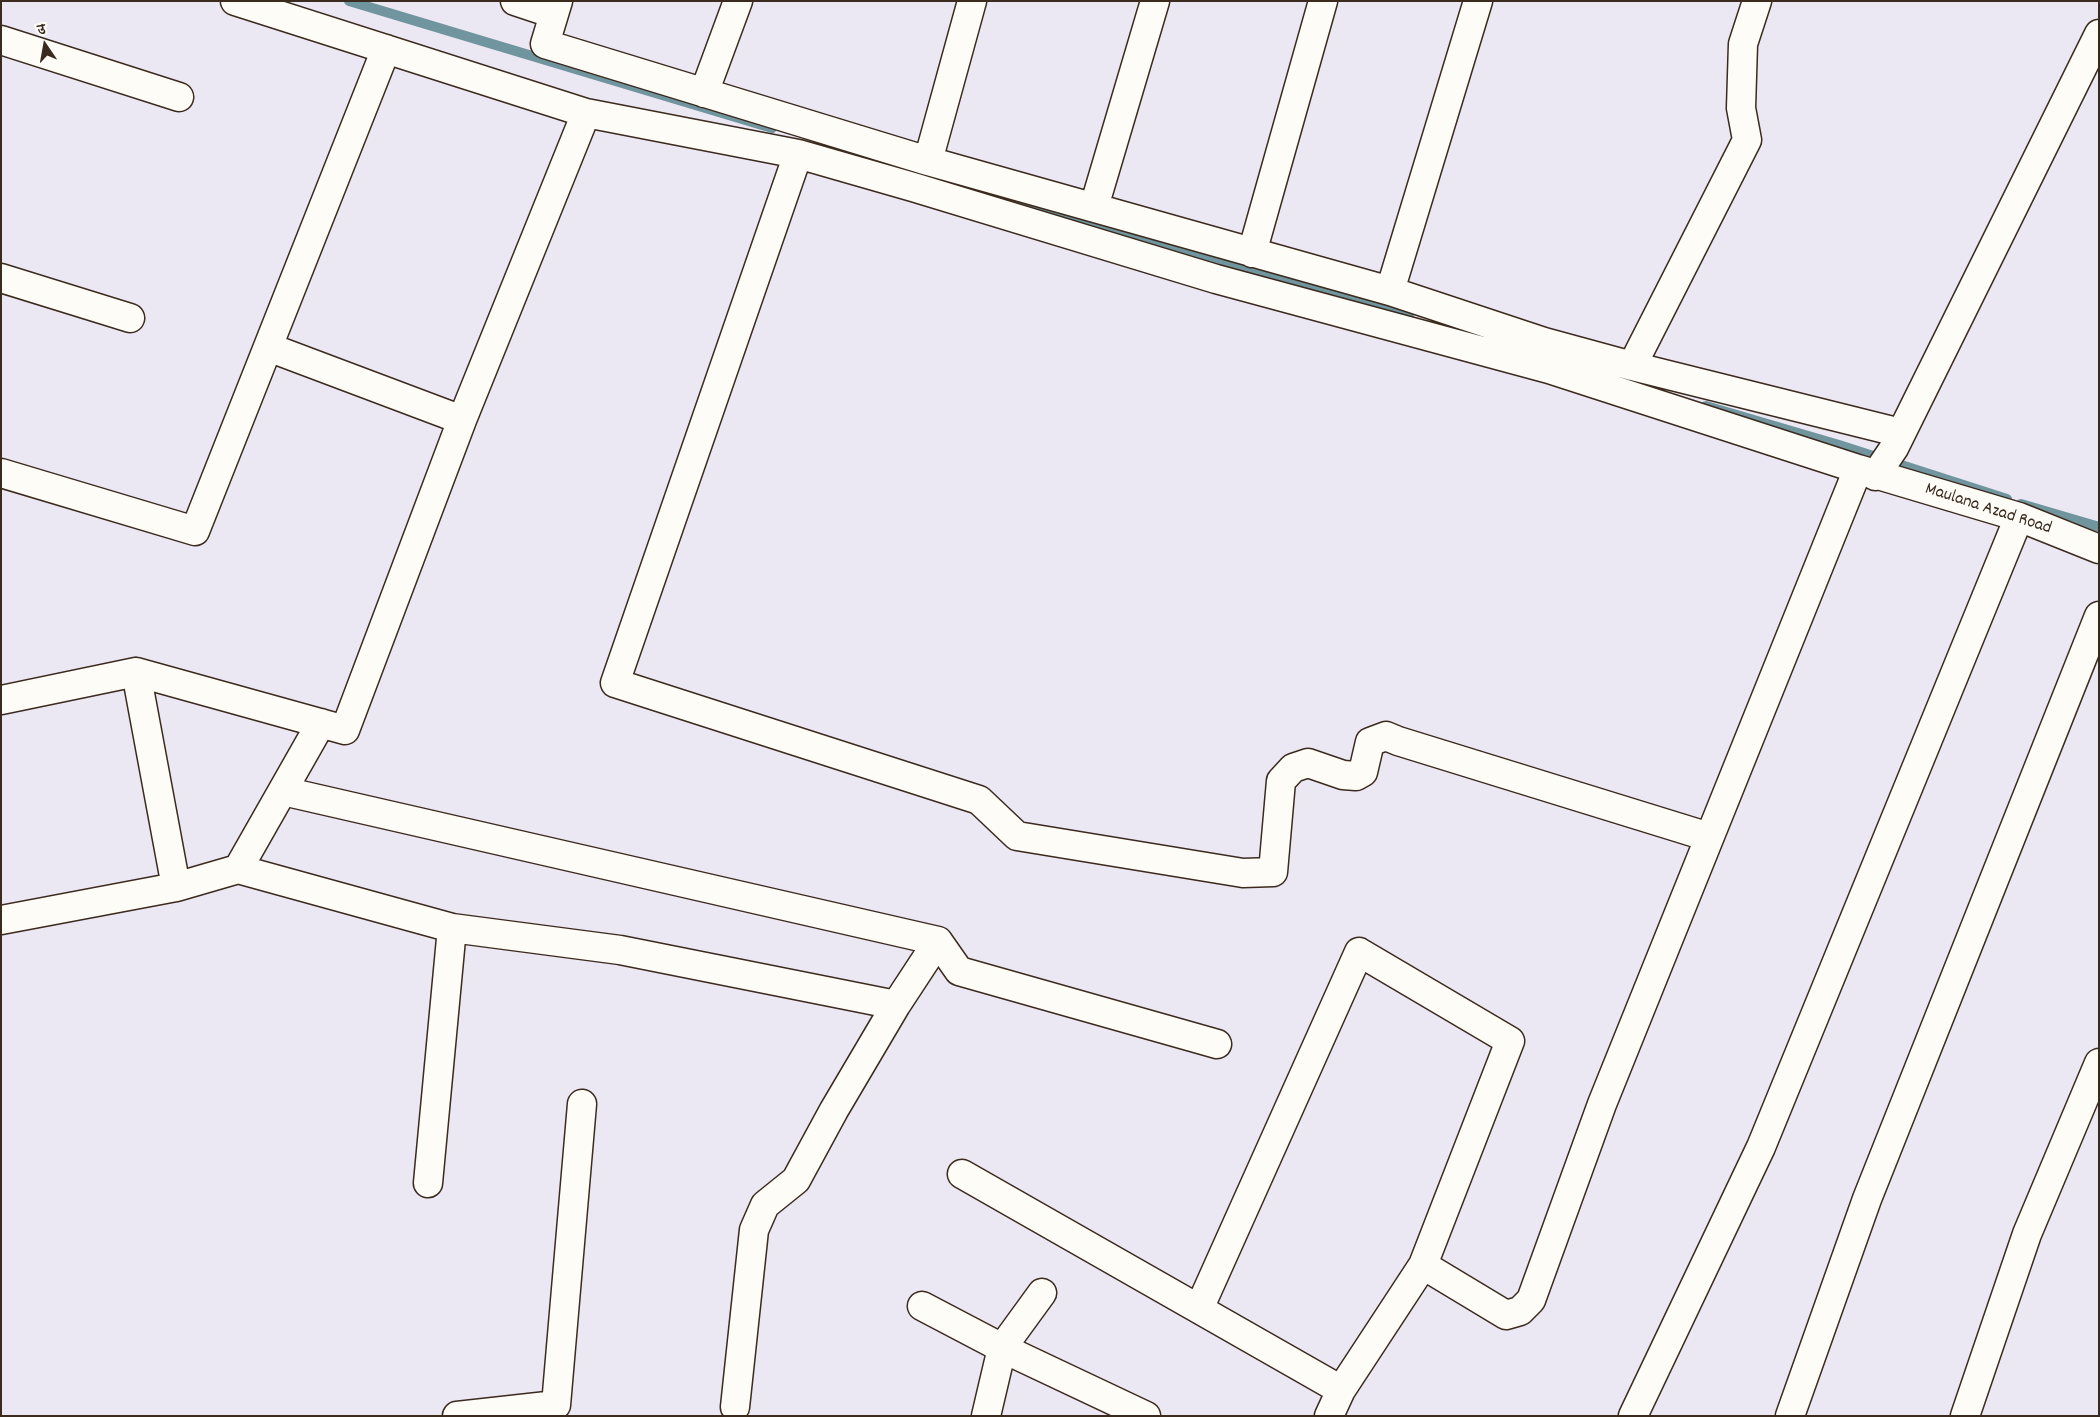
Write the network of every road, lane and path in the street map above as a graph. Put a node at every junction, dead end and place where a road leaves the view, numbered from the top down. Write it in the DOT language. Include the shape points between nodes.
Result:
graph roads {
  1 [pos="235,1"];
  2 [pos="515,1"];
  3 [pos="738,1"];
  4 [pos="972,1"];
  5 [pos="1155,1"];
  6 [pos="1323,1"];
  7 [pos="1478,1"];
  8 [pos="1757,1"];
  9 [pos="556,7"];
  10 [pos="2099,34"];
  11 [pos="1,40"];
  12 [pos="386,50"];
  13 [pos="704,93"];
  14 [pos="179,97"];
  15 [pos="586,113"];
  16 [pos="798,154"];
  17 [pos="928,161"];
  18 [pos="1094,207"];
  19 [pos="1252,253"];
  20 [pos="1,278"];
  21 [pos="1390,291"];
  22 [pos="130,318"];
  23 [pos="268,347"];
  24 [pos="1632,366"];
  25 [pos="462,420"];
  26 [pos="1882,458"];
  27 [pos="1,473"];
  28 [pos="2019,517"];
  29 [pos="2099,549"];
  30 [pos="2099,616"];
  31 [pos="136,672"];
  32 [pos="1,700"];
  33 [pos="321,723"];
  34 [pos="282,791"];
  35 [pos="1709,837"];
  36 [pos="238,869"];
  37 [pos="176,887"];
  38 [pos="1,920"];
  39 [pos="452,928"];
  40 [pos="938,941"];
  41 [pos="896,1005"];
  42 [pos="1217,1044"];
  43 [pos="2099,1063"];
  44 [pos="582,1104"];
  45 [pos="962,1174"];
  46 [pos="428,1183"];
  47 [pos="1423,1265"];
  48 [pos="1042,1293"];
  49 [pos="922,1306"];
  50 [pos="1199,1309"];
  51 [pos="1002,1348"];
  52 [pos="1341,1390"];
  53 [pos="735,1406"];
  54 [pos="457,1416"];
  55 [pos="986,1416"];
  56 [pos="1146,1416"];
  57 [pos="1329,1416"];
  58 [pos="1633,1416"];
  59 [pos="1790,1416"];
  60 [pos="1965,1416"];
  1 -- 12 [label="street"];
  2 -- 9 [label="street"];
  3 -- 13 [label="street"];
  4 -- 17 [label="street"];
  5 -- 18 [label="street"];
  6 -- 19 [label="street"];
  7 -- 21 [label="street"];
  8 -- 24 [label="street" via="1743,44 1741,108 1747,140"];
  9 -- 13 [label="street" via="545,44"];
  10 -- 26 [label="street"];
  11 -- 14 [label="street"];
  12 -- 15 [label="street"];
  12 -- 23 [label="street"];
  13 -- 17 [label="street"];
  15 -- 16 [label="street"];
  15 -- 25 [label="street"];
  16 -- 26 [label="street" via="1216,279"];
  16 -- 35 [label="street" via="615,683 979,800 1017,836 1243,873 1273,872 1281,781 1293,768 1308,763 1356,776 1363,772 1370,742 1386,736"];
  17 -- 18 [label="street"];
  18 -- 19 [label="street"];
  19 -- 21 [label="street"];
  20 -- 22 [label="street"];
  21 -- 24 [label="street" via="1544,342"];
  23 -- 25 [label="street"];
  23 -- 27 [label="street" via="195,531"];
  24 -- 26 [label="street"];
  25 -- 33 [label="street" via="345,730"];
  26 -- 28 [label="street, Maulana Azad Road"];
  26 -- 35 [label="street"];
  28 -- 29 [label="street, Maulana Azad Road"];
  28 -- 58 [label="street" via="1761,1148"];
  30 -- 59 [label="street" via="1867,1200"];
  31 -- 32 [label="street"];
  31 -- 33 [label="street"];
  31 -- 37 [label="street"];
  33 -- 34 [label="street"];
  34 -- 36 [label="street"];
  34 -- 40 [label="street"];
  35 -- 47 [label="street" via="1602,1104 1531,1300 1520,1311 1506,1315"];
  36 -- 37 [label="street"];
  36 -- 39 [label="street"];
  37 -- 38 [label="street"];
  39 -- 41 [label="street" via="620,950"];
  39 -- 46 [label="street"];
  40 -- 41 [label="street"];
  40 -- 42 [label="street" via="958,971"];
  41 -- 53 [label="street" via="796,1180 765,1206 754,1230"];
  43 -- 60 [label="street" via="2027,1234"];
  44 -- 54 [label="street" via="556,1405"];
  45 -- 50 [label="street"];
  47 -- 50 [label="street" via="1510,1041 1359,952"];
  47 -- 52 [label="street"];
  48 -- 51 [label="street"];
  49 -- 51 [label="street"];
  50 -- 52 [label="street"];
  51 -- 55 [label="street"];
  51 -- 56 [label="street"];
  52 -- 57 [label="street"];
}
